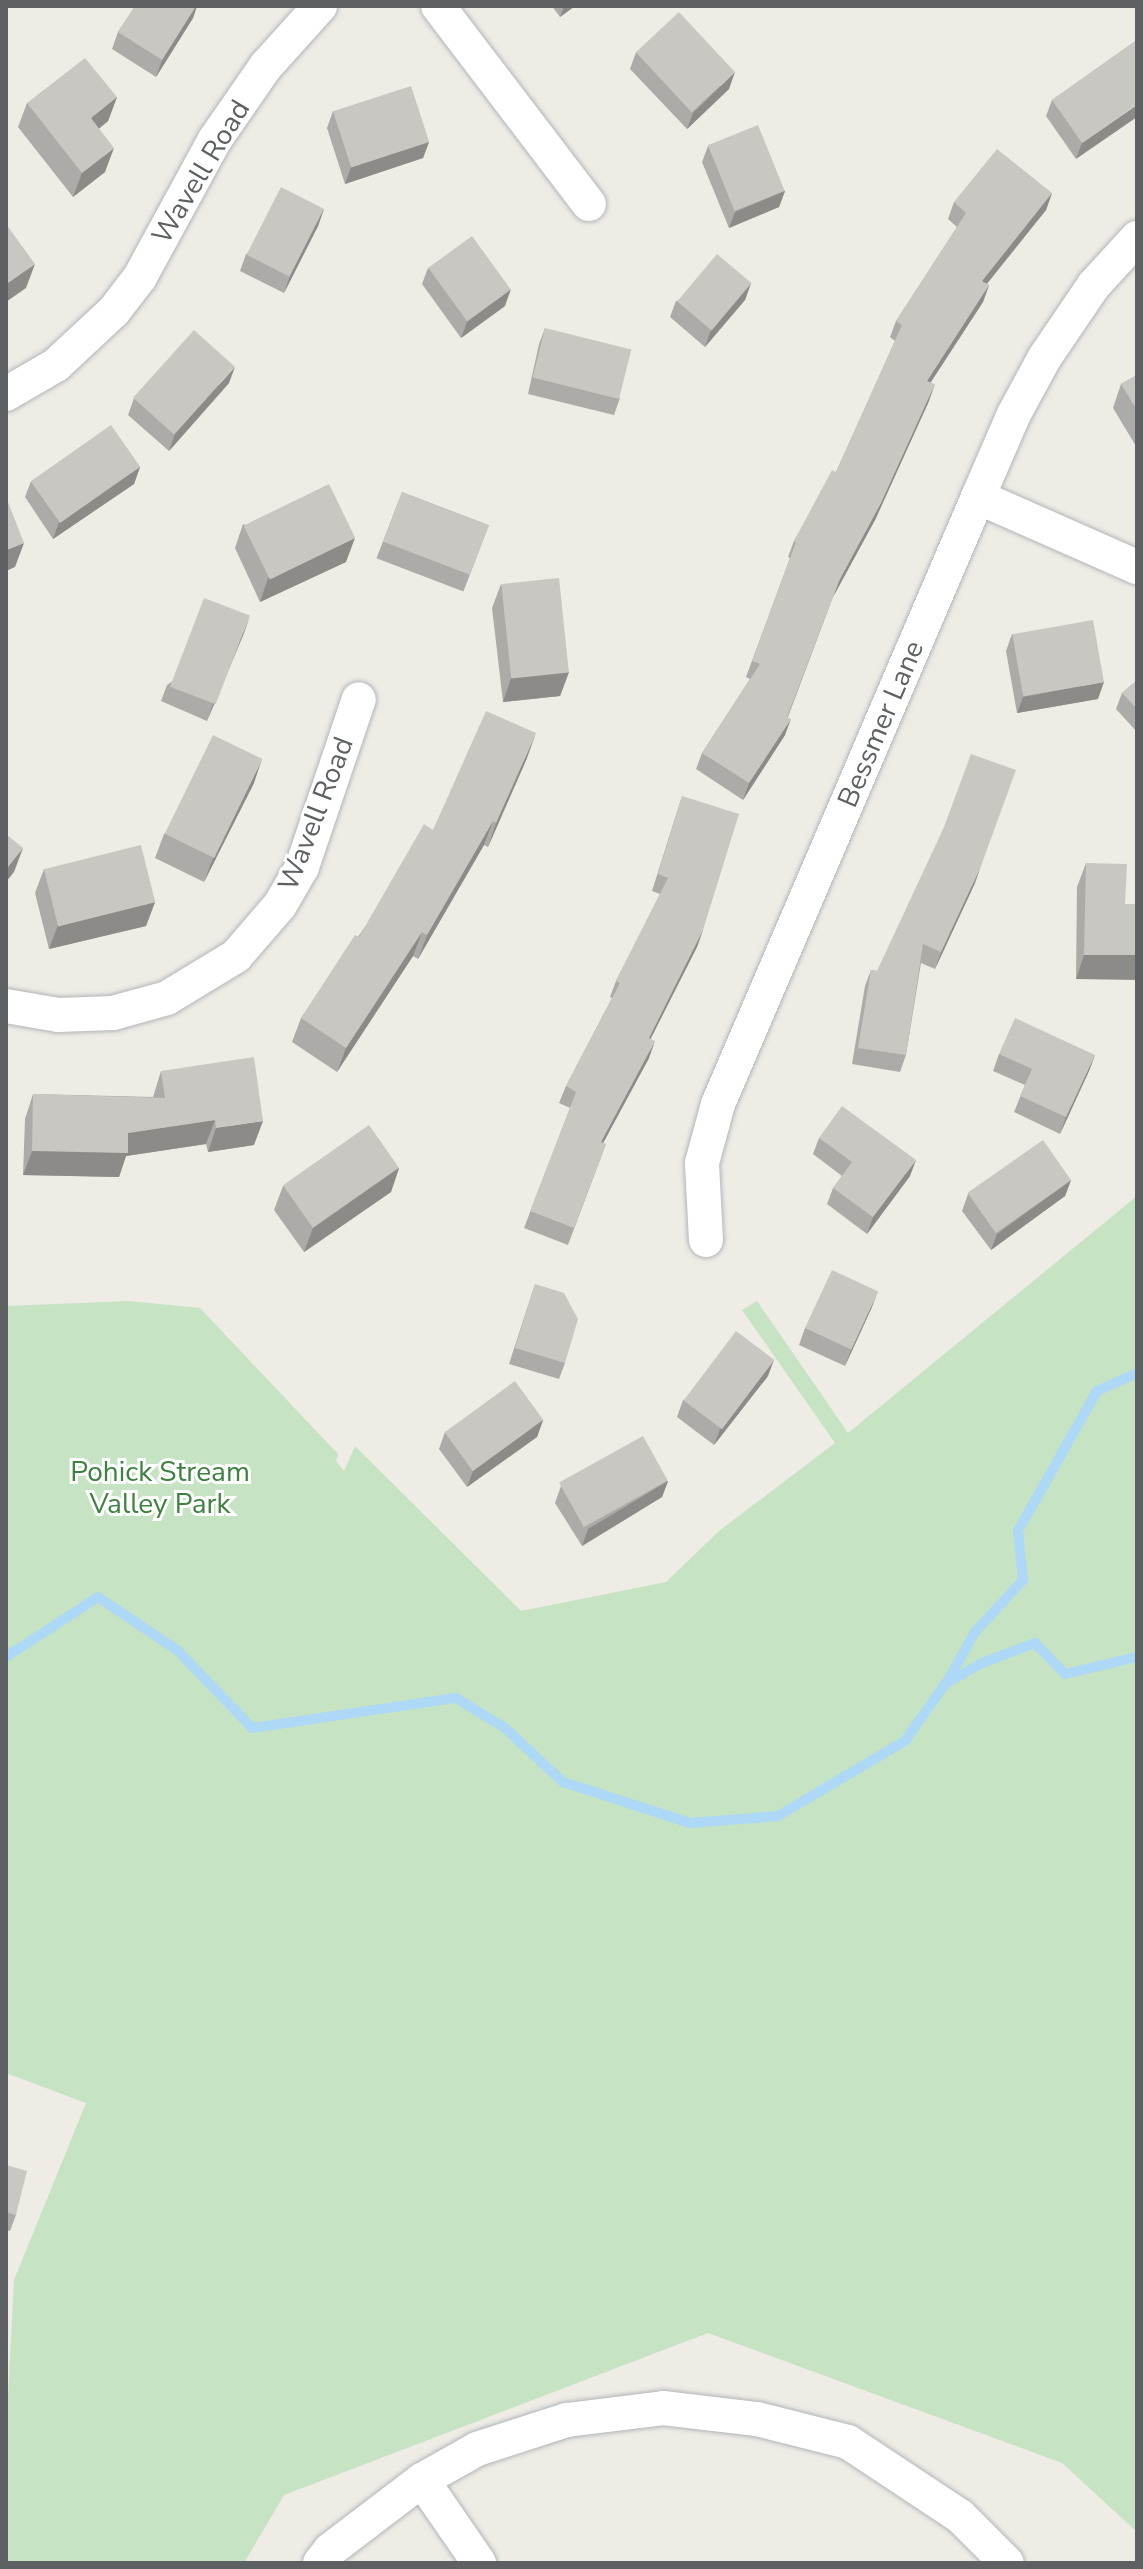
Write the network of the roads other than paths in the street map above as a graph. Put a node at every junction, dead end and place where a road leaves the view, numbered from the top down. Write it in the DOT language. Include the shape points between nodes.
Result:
graph roads {
  1 [pos="320,6"];
  2 [pos="438,6"];
  3 [pos="589,204"];
  4 [pos="1137,238"];
  5 [pos="6,394"];
  6 [pos="978,497"];
  7 [pos="1137,567"];
  8 [pos="359,699"];
  9 [pos="6,1006"];
  10 [pos="706,1240"];
  11 [pos="422,2480"];
  12 [pos="320,2563"];
  13 [pos="479,2563"];
  14 [pos="1007,2563"];
  1 -- 5 [label="street, Wavell Road" via="266,66 214,141 140,277 114,311 56,365"];
  2 -- 3 [label="street"];
  4 -- 6 [label="street, Bessmer Lane" via="1094,285 1045,357"];
  6 -- 7 [label="street"];
  6 -- 10 [label="street, Bessmer Lane" via="718,1104 702,1163"];
  8 -- 9 [label="street, Wavell Road" via="302,867 280,905 236,956 167,998 113,1013 58,1015"];
  11 -- 12 [label="street"];
  11 -- 13 [label="street"];
  11 -- 14 [label="street" via="477,2449 567,2420 663,2408 757,2419 848,2442 960,2516"];
}
